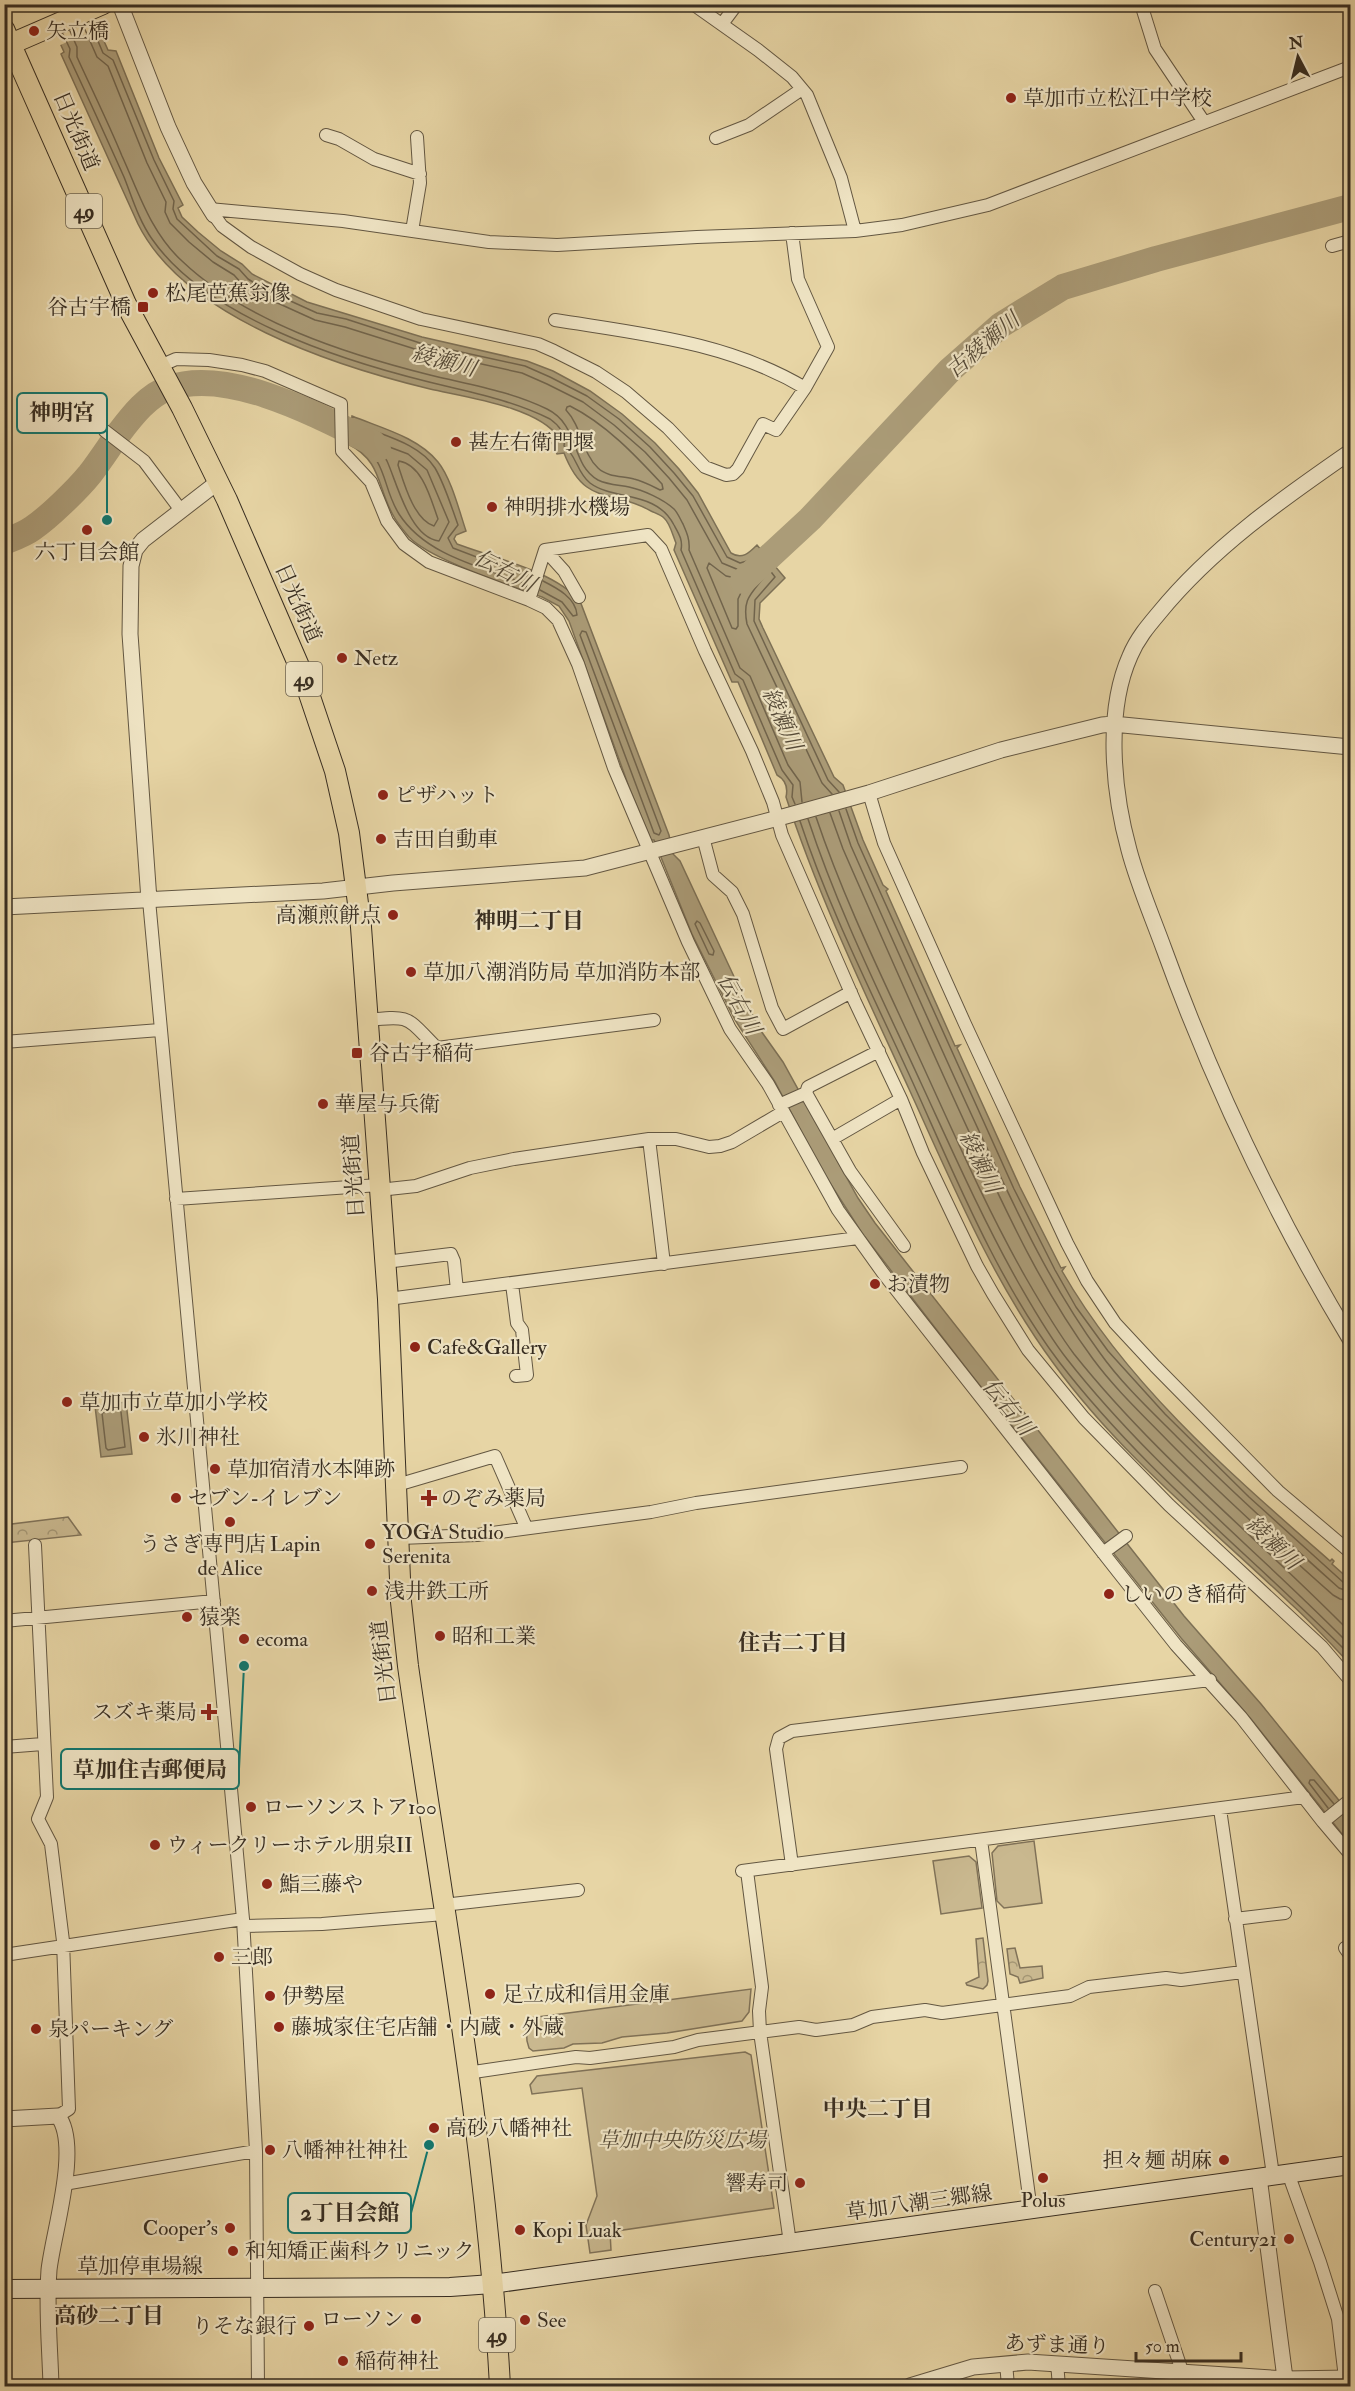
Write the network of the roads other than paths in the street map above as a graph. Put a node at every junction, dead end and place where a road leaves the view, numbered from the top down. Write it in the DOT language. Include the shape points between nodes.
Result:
graph roads {
  1 [pos="120,4"];
  2 [pos="693,4"];
  3 [pos="737,4"];
  4 [pos="1141,4"];
  5 [pos="103,5"];
  6 [pos="722,24"];
  7 [pos="7,40"];
  8 [pos="1350,67"];
  9 [pos="802,89"];
  10 [pos="1204,122"];
  11 [pos="326,135"];
  12 [pos="417,137"];
  13 [pos="716,138"];
  14 [pos="420,174"];
  15 [pos="212,212"];
  16 [pos="412,231"];
  17 [pos="855,231"];
  18 [pos="792,233"];
  19 [pos="1350,241"];
  20 [pos="1332,246"];
  21 [pos="555,320"];
  22 [pos="162,371"];
  23 [pos="804,388"];
  24 [pos="105,431"];
  25 [pos="1350,452"];
  26 [pos="218,482"];
  27 [pos="180,509"];
  28 [pos="545,550"];
  29 [pos="579,597"];
  30 [pos="529,600"];
  31 [pos="1113,724"];
  32 [pos="1350,747"];
  33 [pos="863,794"];
  34 [pos="782,816"];
  35 [pos="703,837"];
  36 [pos="650,852"];
  37 [pos="357,887"];
  38 [pos="149,900"];
  39 [pos="4,907"];
  40 [pos="851,992"];
  41 [pos="367,1020"];
  42 [pos="654,1020"];
  43 [pos="160,1030"];
  44 [pos="4,1042"];
  45 [pos="879,1051"];
  46 [pos="805,1094"];
  47 [pos="901,1099"];
  48 [pos="782,1107"];
  49 [pos="649,1139"];
  50 [pos="832,1139"];
  51 [pos="379,1187"];
  52 [pos="176,1200"];
  53 [pos="858,1238"];
  54 [pos="904,1245"];
  55 [pos="385,1262"];
  56 [pos="664,1264"];
  57 [pos="512,1284"];
  58 [pos="457,1290"];
  59 [pos="388,1299"];
  60 [pos="1350,1339"];
  61 [pos="516,1376"];
  62 [pos="962,1467"];
  63 [pos="397,1485"];
  64 [pos="526,1527"];
  65 [pos="1126,1536"];
  66 [pos="400,1538"];
  67 [pos="35,1545"];
  68 [pos="1350,1552"];
  69 [pos="1103,1553"];
  70 [pos="214,1601"];
  71 [pos="38,1619"];
  72 [pos="4,1621"];
  73 [pos="1210,1680"];
  74 [pos="1350,1680"];
  75 [pos="43,1744"];
  76 [pos="4,1747"];
  77 [pos="1304,1797"];
  78 [pos="1348,1802"];
  79 [pos="1220,1809"];
  80 [pos="1325,1821"];
  81 [pos="981,1840"];
  82 [pos="1350,1854"];
  83 [pos="792,1865"];
  84 [pos="578,1890"];
  85 [pos="443,1910"];
  86 [pos="1285,1913"];
  87 [pos="1235,1919"];
  88 [pos="243,1922"];
  89 [pos="62,1947"];
  90 [pos="4,1955"];
  91 [pos="1242,1972"];
  92 [pos="1004,2004"];
  93 [pos="760,2032"];
  94 [pos="467,2073"];
  95 [pos="58,2116"];
  96 [pos="4,2119"];
  97 [pos="256,2151"];
  98 [pos="1350,2165"];
  99 [pos="1273,2175"];
  100 [pos="64,2184"];
  101 [pos="1031,2211"];
  102 [pos="790,2243"];
  103 [pos="492,2284"];
  104 [pos="258,2288"];
  105 [pos="4,2289"];
  106 [pos="48,2289"];
  107 [pos="1155,2291"];
  108 [pos="1006,2363"];
  109 [pos="1058,2363"];
  110 [pos="1180,2372"];
  111 [pos="1348,2378"];
  112 [pos="937,2382"];
  113 [pos="1285,2383"];
  114 [pos="51,2386"];
  115 [pos="258,2386"];
  116 [pos="500,2386"];
  117 [pos="909,2386"];
  118 [pos="1008,2386"];
  119 [pos="1059,2386"];
  1 -- 15 [label="street" via="168,126"];
  2 -- 6 [label="street"];
  3 -- 6 [label="street"];
  4 -- 10 [label="street" via="1155,49"];
  5 -- 7 [label="main road"];
  6 -- 9 [label="street"];
  7 -- 22 [label="main road, 日光街道 / 49" via="113,278"];
  8 -- 10 [label="street"];
  9 -- 13 [label="street" via="749,125"];
  9 -- 17 [label="street" via="840,178"];
  10 -- 17 [label="street" via="988,205 902,225"];
  11 -- 14 [label="street" via="374,159"];
  12 -- 14 [label="street"];
  14 -- 16 [label="street"];
  15 -- 16 [label="street" via="343,221"];
  15 -- 23 [label="street" via="222,225 269,258 336,290 421,319 538,344 581,365 647,408 705,467 726,475 738,469 763,424 776,430"];
  16 -- 18 [label="street" via="489,242 557,245"];
  17 -- 18 [label="street"];
  18 -- 23 [label="street" via="798,279 828,347"];
  19 -- 20 [label="street"];
  21 -- 23 [label="street" via="713,347 768,367"];
  22 -- 26 [label="main road, 日光街道 / 49"];
  22 -- 30 [label="street" via="176,359 242,364 341,404 342,451 371,482 387,522 404,544 429,562"];
  24 -- 27 [label="street" via="144,461"];
  25 -- 31 [label="street" via="1276,504 1180,588 1138,639 1130,655 1121,678"];
  26 -- 27 [label="street"];
  26 -- 37 [label="main road, 日光街道 / 49" via="298,663 324,733 346,818"];
  27 -- 38 [label="street" via="143,540 135,550 131,566 131,657"];
  28 -- 29 [label="street" via="564,571"];
  28 -- 30 [label="street"];
  28 -- 34 [label="street" via="648,535 662,549"];
  30 -- 36 [label="street" via="552,614 567,637 614,768"];
  31 -- 32 [label="street"];
  31 -- 33 [label="street" via="1020,745"];
  31 -- 60 [label="street" via="1120,806 1129,851 1182,1000 1289,1232"];
  33 -- 34 [label="street"];
  33 -- 68 [label="street" via="965,1024 1088,1281 1115,1323 1155,1366 1278,1491"];
  34 -- 35 [label="street"];
  34 -- 40 [label="street" via="782,835"];
  35 -- 36 [label="street"];
  35 -- 40 [label="street" via="713,874 732,892 743,914 772,1008 783,1029"];
  36 -- 37 [label="street" via="585,868"];
  36 -- 48 [label="street" via="730,1029"];
  37 -- 38 [label="street"];
  37 -- 41 [label="main road, 日光街道 / 49"];
  38 -- 39 [label="street"];
  38 -- 43 [label="street"];
  40 -- 45 [label="street"];
  41 -- 42 [label="street" via="398,1016 409,1020 437,1048"];
  41 -- 51 [label="main road, 日光街道 / 49"];
  43 -- 44 [label="street"];
  43 -- 52 [label="street"];
  45 -- 46 [label="street" via="808,1087"];
  45 -- 47 [label="street"];
  46 -- 48 [label="street"];
  46 -- 50 [label="street"];
  47 -- 50 [label="street"];
  47 -- 74 [label="street" via="977,1266 1028,1350 1084,1418 1177,1513 1322,1647"];
  48 -- 49 [label="street" via="732,1142 720,1146"];
  48 -- 53 [label="street" via="815,1172"];
  49 -- 51 [label="street" via="514,1159 470,1168 416,1186"];
  49 -- 56 [label="street"];
  50 -- 54 [label="street" via="850,1171"];
  51 -- 52 [label="street"];
  51 -- 55 [label="main road, 日光街道 / 49"];
  52 -- 70 [label="street"];
  53 -- 56 [label="street"];
  53 -- 69 [label="street"];
  55 -- 58 [label="street" via="451,1254"];
  55 -- 59 [label="main road, 日光街道 / 49"];
  56 -- 57 [label="street"];
  57 -- 58 [label="street"];
  57 -- 61 [label="street" via="527,1375"];
  58 -- 59 [label="street"];
  59 -- 63 [label="main road, 日光街道 / 49"];
  62 -- 64 [label="street"];
  63 -- 64 [label="street" via="495,1456"];
  63 -- 66 [label="main road, 日光街道 / 49"];
  64 -- 66 [label="street" via="477,1535"];
  65 -- 69 [label="street"];
  66 -- 85 [label="main road, 日光街道 / 49" via="408,1666"];
  67 -- 71 [label="street"];
  69 -- 73 [label="street" via="1176,1645"];
  70 -- 71 [label="street"];
  70 -- 88 [label="street"];
  71 -- 72 [label="street"];
  71 -- 75 [label="street"];
  73 -- 77 [label="street"];
  73 -- 83 [label="street" via="792,1731 779,1738 776,1749"];
  75 -- 76 [label="street"];
  75 -- 89 [label="street" via="47,1797 38,1819 51,1844"];
  77 -- 79 [label="street"];
  77 -- 80 [label="street"];
  78 -- 80 [label="street"];
  79 -- 81 [label="street"];
  79 -- 87 [label="street"];
  80 -- 82 [label="street"];
  81 -- 83 [label="street"];
  81 -- 92 [label="street"];
  83 -- 93 [label="street" via="745,1871 762,1987"];
  84 -- 85 [label="street"];
  85 -- 88 [label="street" via="322,1923"];
  85 -- 94 [label="main road, 日光街道 / 49"];
  86 -- 87 [label="street"];
  87 -- 91 [label="street"];
  88 -- 89 [label="street"];
  88 -- 97 [label="street"];
  89 -- 90 [label="street"];
  89 -- 95 [label="street" via="69,2109"];
  91 -- 92 [label="street" via="1089,1987 1070,1996"];
  91 -- 99 [label="street"];
  92 -- 93 [label="street" via="872,2017 853,2025 816,2030 799,2027"];
  92 -- 101 [label="street"];
  93 -- 94 [label="street"];
  93 -- 102 [label="street"];
  94 -- 103 [label="main road, 日光街道 / 49"];
  95 -- 96 [label="street"];
  95 -- 100 [label="street" via="64,2124 67,2153"];
  97 -- 100 [label="street"];
  97 -- 104 [label="street"];
  98 -- 99 [label="main road, 草加八潮三郷線"];
  99 -- 101 [label="main road, 草加八潮三郷線"];
  99 -- 111 [label="street" via="1320,2262 1338,2319"];
  99 -- 113 [label="street"];
  100 -- 106 [label="street"];
  101 -- 102 [label="main road, 草加八潮三郷線"];
  102 -- 103 [label="main road, 草加八潮三郷線"];
  103 -- 104 [label="main road, 草加停車場線"];
  103 -- 116 [label="main road, 日光街道 / 49"];
  104 -- 106 [label="main road, 草加停車場線"];
  104 -- 115 [label="street"];
  105 -- 106 [label="main road, 草加停車場線"];
  106 -- 114 [label="street"];
  107 -- 110 [label="street"];
  108 -- 109 [label="street, あずま通り"];
  108 -- 112 [label="street, あずま通り" via="973,2367"];
  108 -- 118 [label="street"];
  109 -- 110 [label="street, あずま通り"];
  109 -- 119 [label="street"];
  110 -- 113 [label="street, あずま通り"];
  111 -- 113 [label="street, あずま通り"];
  112 -- 117 [label="street, あずま通り"];
}
